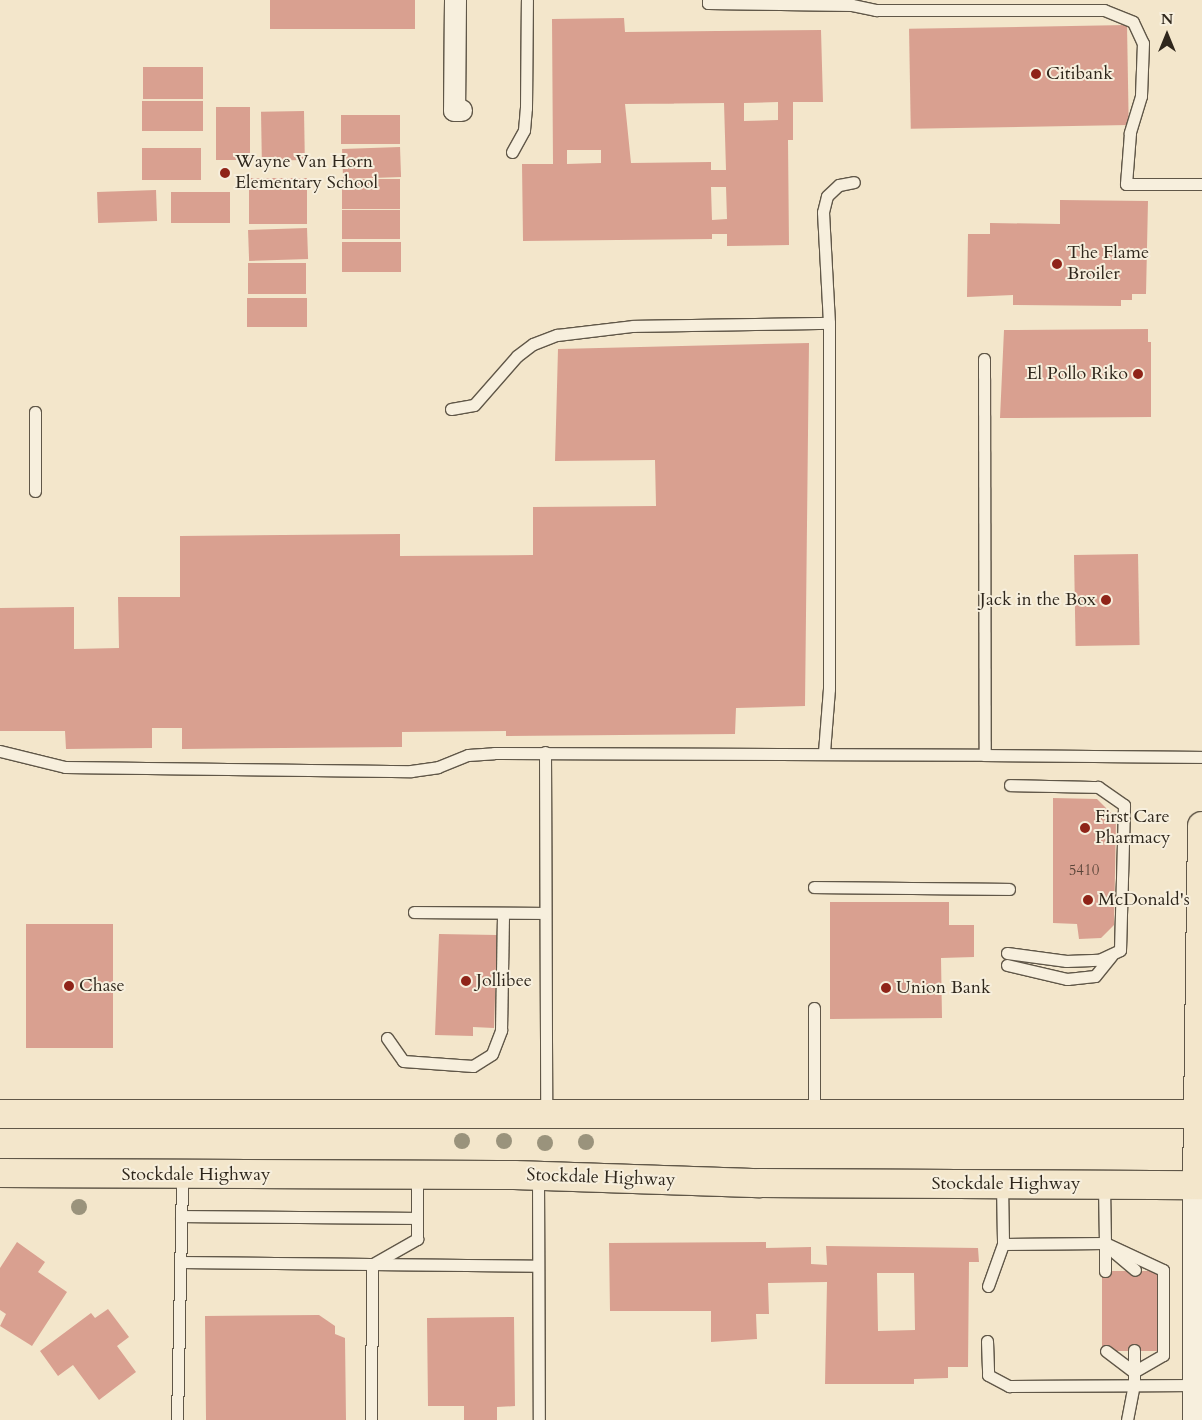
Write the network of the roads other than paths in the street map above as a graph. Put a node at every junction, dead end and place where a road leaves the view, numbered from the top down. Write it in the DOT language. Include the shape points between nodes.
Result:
graph roads {
  1 [pos="455,0"];
  2 [pos="527,0"];
  3 [pos="708,0"];
  4 [pos="461,110"];
  5 [pos="512,152"];
  6 [pos="854,182"];
  7 [pos="1202,184"];
  8 [pos="829,323"];
  9 [pos="984,359"];
  10 [pos="451,409"];
  11 [pos="34,412"];
  12 [pos="35,491"];
  13 [pos="0,751"];
  14 [pos="544,752"];
  15 [pos="824,752"];
  16 [pos="984,755"];
  17 [pos="1202,757"];
  18 [pos="1010,785"];
  19 [pos="1202,826"];
  20 [pos="814,887"];
  21 [pos="1009,889"];
  22 [pos="414,912"];
  23 [pos="503,913"];
  24 [pos="545,913"];
  25 [pos="1112,954"];
  26 [pos="814,1008"];
  27 [pos="387,1038"];
  28 [pos="814,1112"];
  29 [pos="0,1114"];
  30 [pos="546,1114"];
  31 [pos="1200,1114"];
  32 [pos="0,1173"];
  33 [pos="182,1175"];
  34 [pos="417,1175"];
  35 [pos="538,1176"];
  36 [pos="1002,1184"];
  37 [pos="1104,1185"];
  38 [pos="1199,1185"];
  39 [pos="181,1216"];
  40 [pos="417,1218"];
  41 [pos="1105,1243"];
  42 [pos="1003,1244"];
  43 [pos="180,1262"];
  44 [pos="372,1265"];
  45 [pos="538,1266"];
  46 [pos="1135,1270"];
  47 [pos="1105,1271"];
  48 [pos="988,1286"];
  49 [pos="987,1341"];
  50 [pos="1134,1350"];
  51 [pos="1106,1351"];
  52 [pos="1134,1372"];
  53 [pos="1134,1385"];
  54 [pos="1197,1385"];
  55 [pos="177,1420"];
  56 [pos="371,1420"];
  57 [pos="539,1420"];
  58 [pos="1127,1420"];
  59 [pos="1197,1420"];
  1 -- 4 [label="street" via="454,110"];
  2 -- 5 [label="lane" via="524,130"];
  3 -- 7 [label="lane" via="708,3 852,5 876,10 1104,10 1133,22 1143,42 1141,96 1130,133 1126,184"];
  6 -- 8 [label="lane" via="839,186 827,196 823,212"];
  8 -- 10 [label="lane" via="633,326 557,335 533,344 517,356 474,405"];
  8 -- 15 [label="lane" via="829,689"];
  9 -- 16 [label="lane"];
  11 -- 12 [label="lane"];
  13 -- 14 [label="lane" via="21,759 65,767 411,771 438,767 468,755"];
  14 -- 15 [label="lane"];
  14 -- 24 [label="lane"];
  15 -- 16 [label="lane"];
  16 -- 17 [label="lane"];
  18 -- 25 [label="lane" via="1098,787 1124,805 1120,950"];
  19 -- 31 [label="main road"];
  20 -- 21 [label="lane"];
  22 -- 23 [label="lane"];
  23 -- 24 [label="lane"];
  23 -- 27 [label="lane" via="502,1030 492,1054 473,1066 403,1062"];
  24 -- 30 [label="lane"];
  25 -- 25 [label="lane" via="1099,960 1066,962 1007,959 1067,979 1095,976"];
  26 -- 28 [label="lane"];
  28 -- 30 [label="main road"];
  28 -- 31 [label="main road"];
  29 -- 30 [label="main road"];
  31 -- 38 [label="main road"];
  32 -- 33 [label="main road, Stockdale Highway"];
  33 -- 34 [label="main road, Stockdale Highway"];
  33 -- 39 [label="lane"];
  34 -- 35 [label="main road, Stockdale Highway"];
  34 -- 40 [label="lane"];
  35 -- 36 [label="main road, Stockdale Highway" via="760,1183"];
  35 -- 45 [label="lane"];
  36 -- 37 [label="main road, Stockdale Highway"];
  36 -- 42 [label="lane"];
  37 -- 38 [label="main road, Stockdale Highway"];
  37 -- 41 [label="lane"];
  38 -- 54 [label="main road"];
  39 -- 40 [label="lane"];
  39 -- 43 [label="lane"];
  40 -- 44 [label="lane" via="417,1239"];
  41 -- 42 [label="lane"];
  41 -- 46 [label="lane"];
  41 -- 47 [label="lane"];
  41 -- 52 [label="lane" via="1163,1270 1163,1355"];
  42 -- 48 [label="lane"];
  43 -- 44 [label="lane"];
  43 -- 55 [label="lane"];
  44 -- 45 [label="lane"];
  44 -- 56 [label="lane"];
  45 -- 57 [label="lane"];
  49 -- 53 [label="lane" via="988,1375 1009,1386"];
  50 -- 52 [label="lane"];
  51 -- 52 [label="lane"];
  52 -- 53 [label="lane"];
  53 -- 54 [label="lane"];
  53 -- 58 [label="lane"];
  54 -- 59 [label="main road"];
}
